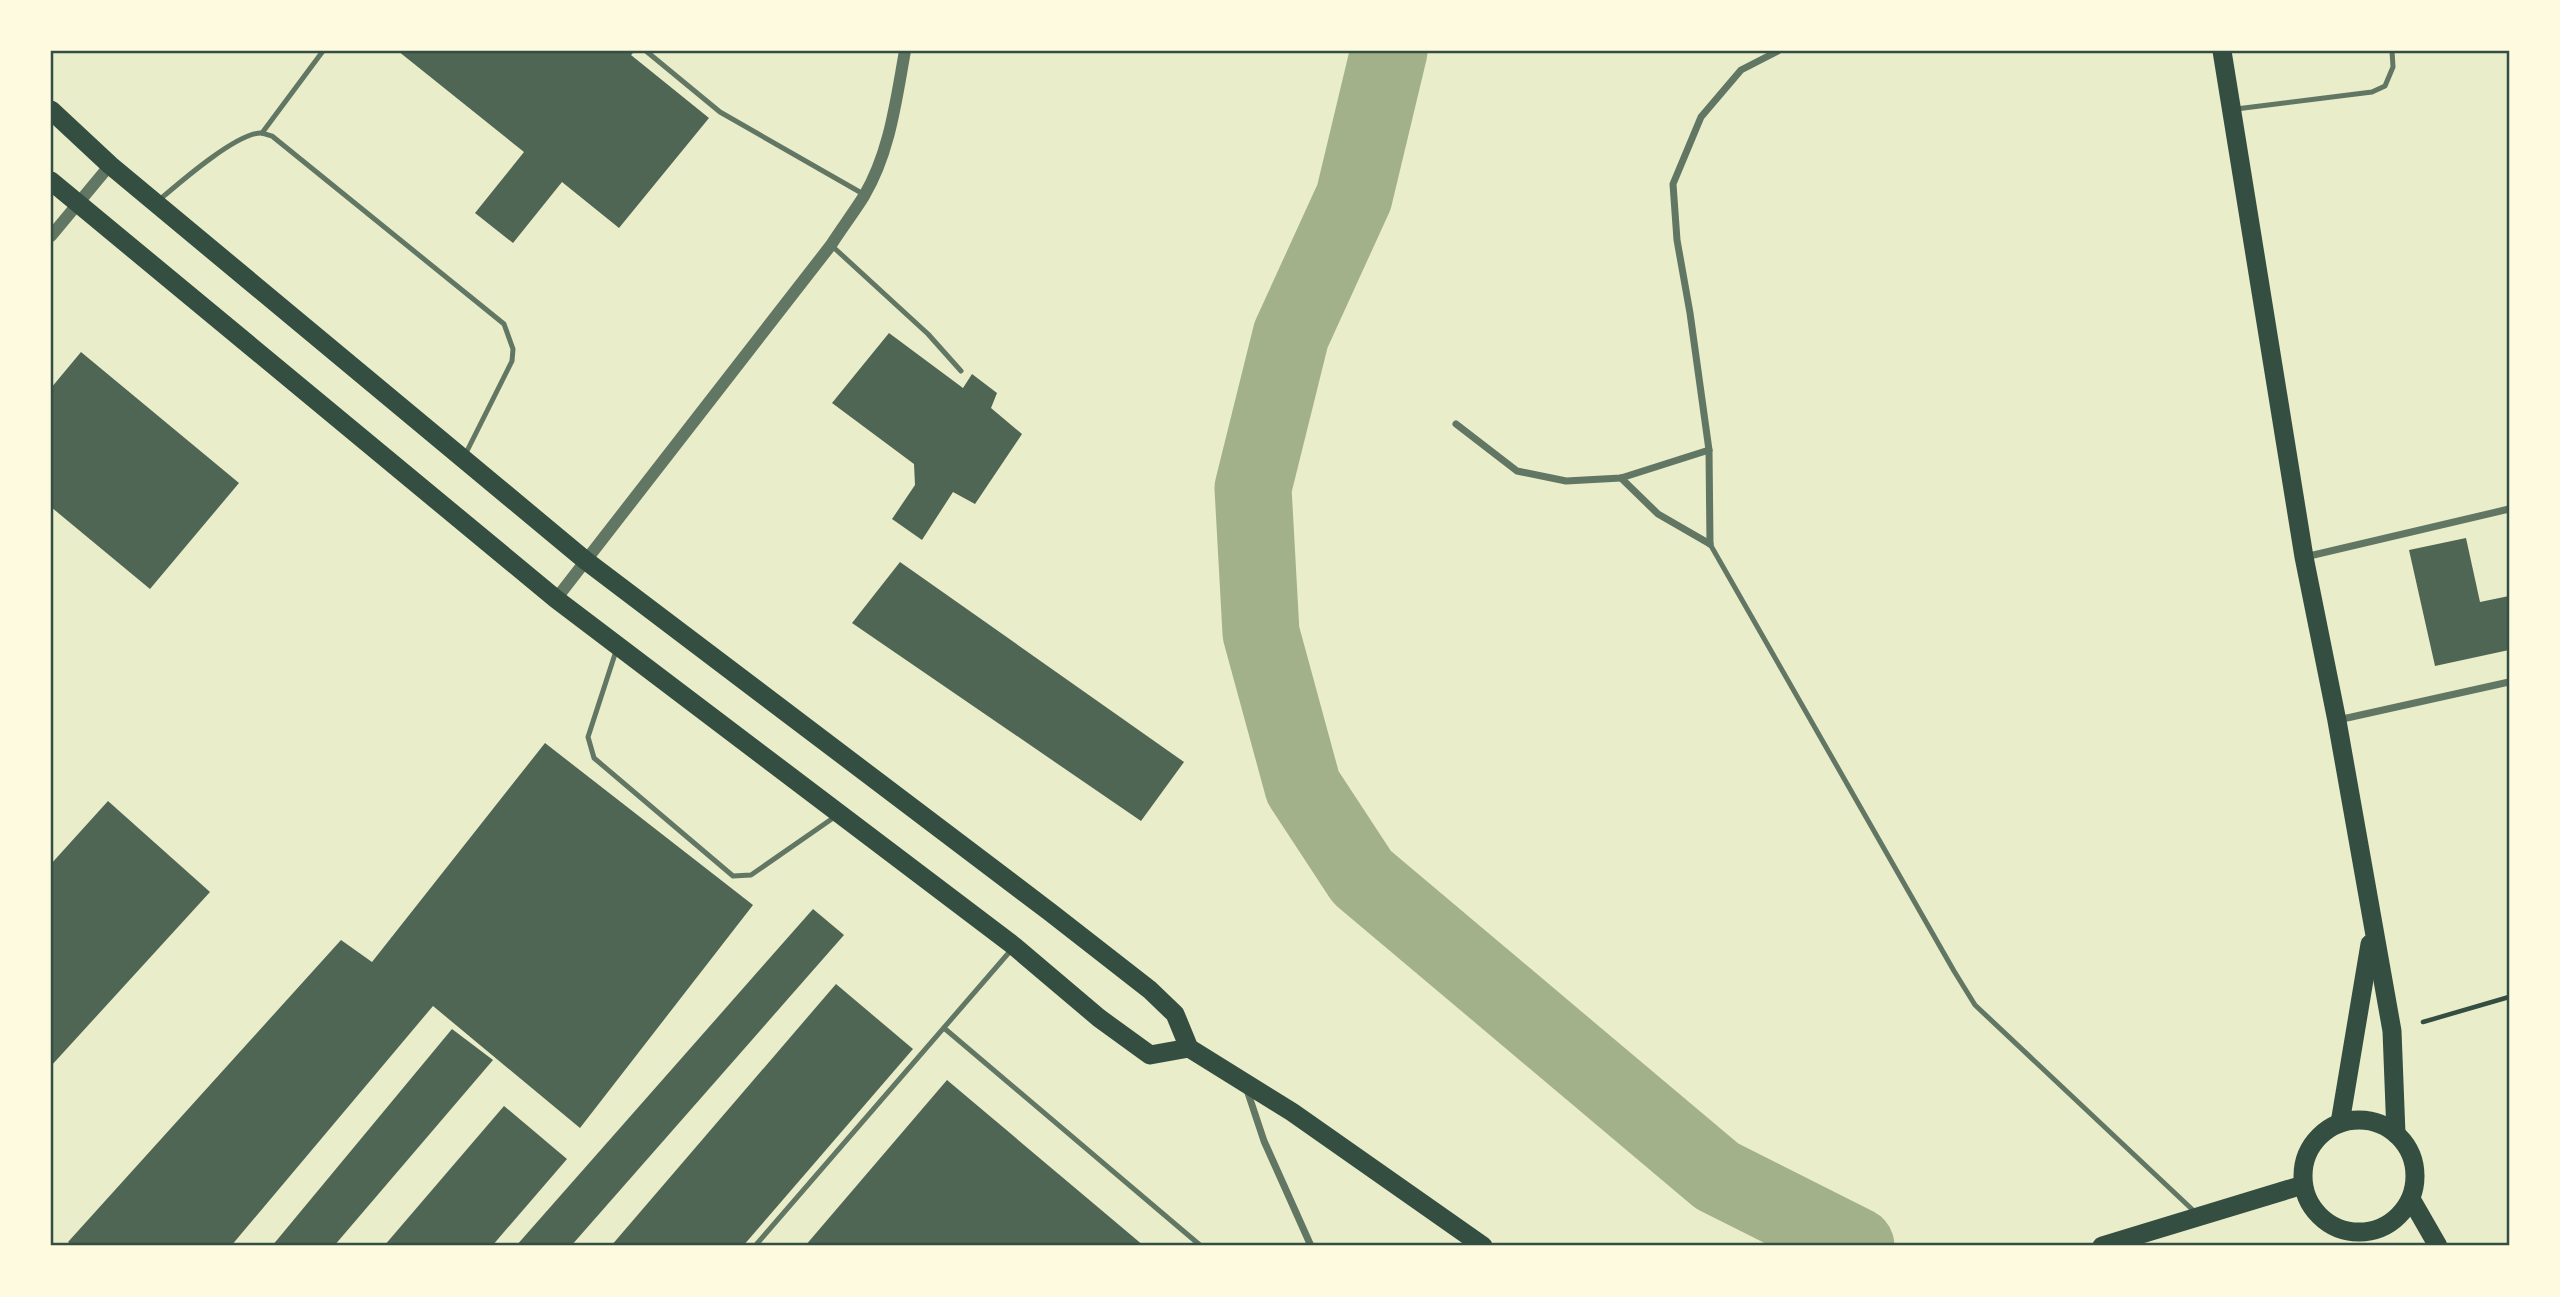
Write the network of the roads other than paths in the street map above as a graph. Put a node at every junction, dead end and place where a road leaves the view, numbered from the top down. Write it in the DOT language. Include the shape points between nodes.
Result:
graph roads {
  1 [pos="323,51"];
  2 [pos="646,51"];
  3 [pos="905,51"];
  4 [pos="1778,51"];
  5 [pos="2222,51"];
  6 [pos="2392,51"];
  7 [pos="2233,109"];
  8 [pos="51,110"];
  9 [pos="262,133"];
  10 [pos="110,165"];
  11 [pos="51,180"];
  12 [pos="864,195"];
  13 [pos="78,203"];
  14 [pos="155,203"];
  15 [pos="51,236"];
  16 [pos="831,244"];
  17 [pos="961,371"];
  18 [pos="1456,424"];
  19 [pos="1709,450"];
  20 [pos="463,458"];
  21 [pos="1621,478"];
  22 [pos="2509,509"];
  23 [pos="1710,544"];
  24 [pos="2304,557"];
  25 [pos="585,559"];
  26 [pos="556,599"];
  27 [pos="618,646"];
  28 [pos="2509,681"];
  29 [pos="2337,720"];
  30 [pos="839,814"];
  31 [pos="2373,929"];
  32 [pos="1014,946"];
  33 [pos="944,1028"];
  34 [pos="1189,1048"];
  35 [pos="1244,1080"];
  36 [pos="2340,1123"];
  37 [pos="2396,1134"];
  38 [pos="2303,1185"];
  39 [pos="2411,1199"];
  40 [pos="2198,1215"];
  41 [pos="2359,1232"];
  42 [pos="755,1246"];
  43 [pos="1201,1246"];
  44 [pos="1311,1246"];
  45 [pos="1483,1246"];
  46 [pos="2102,1246"];
  47 [pos="2375,1246"];
  48 [pos="2438,1246"];
  1 -- 9 [label="lane"];
  2 -- 12 [label="lane" via="720,112"];
  3 -- 12 [label="street" via="890,131"];
  4 -- 19 [label="street" via="1741,70 1702,117 1673,184 1677,240"];
  5 -- 7 [label="highway"];
  6 -- 7 [label="lane" via="2393,66 2385,86 2372,92"];
  7 -- 24 [label="highway"];
  8 -- 10 [label="highway"];
  9 -- 14 [label="lane" via="240,140"];
  9 -- 20 [label="lane" via="272,136 504,324 513,349 512,361"];
  10 -- 13 [label="street"];
  10 -- 14 [label="highway"];
  11 -- 13 [label="highway"];
  12 -- 16 [label="street"];
  13 -- 15 [label="street"];
  13 -- 26 [label="highway"];
  14 -- 20 [label="highway"];
  16 -- 17 [label="lane"];
  16 -- 25 [label="street"];
  18 -- 21 [label="street" via="1517,471 1566,481"];
  19 -- 21 [label="street"];
  19 -- 23 [label="street"];
  20 -- 25 [label="highway"];
  21 -- 23 [label="street" via="1658,514"];
  22 -- 24 [label="street"];
  23 -- 40 [label="lane" via="1975,1005"];
  24 -- 29 [label="highway"];
  25 -- 26 [label="street"];
  25 -- 34 [label="highway" via="1150,990 1175,1014"];
  26 -- 27 [label="highway"];
  27 -- 30 [label="highway"];
  27 -- 30 [label="lane" via="588,737 594,758 733,876 751,875"];
  28 -- 29 [label="street"];
  29 -- 31 [label="highway"];
  30 -- 32 [label="highway"];
  31 -- 36 [label="highway"];
  31 -- 37 [label="highway" via="2392,1031"];
  32 -- 33 [label="lane"];
  32 -- 34 [label="highway" via="1150,1055"];
  33 -- 42 [label="lane"];
  33 -- 43 [label="lane"];
  34 -- 35 [label="highway"];
  35 -- 44 [label="street" via="1264,1141"];
  35 -- 45 [label="highway"];
  36 -- 37 [label="highway" via="2360,1120"];
  36 -- 38 [label="highway" via="2310,1147 2303,1165"];
  37 -- 39 [label="highway" via="2414,1163"];
  38 -- 40 [label="highway"];
  38 -- 41 [label="highway" via="2309,1204 2322,1219 2339,1229"];
  39 -- 41 [label="highway" via="2398,1216 2380,1228"];
  39 -- 48 [label="highway"];
  40 -- 46 [label="highway"];
  41 -- 47 [label="highway"];
}
